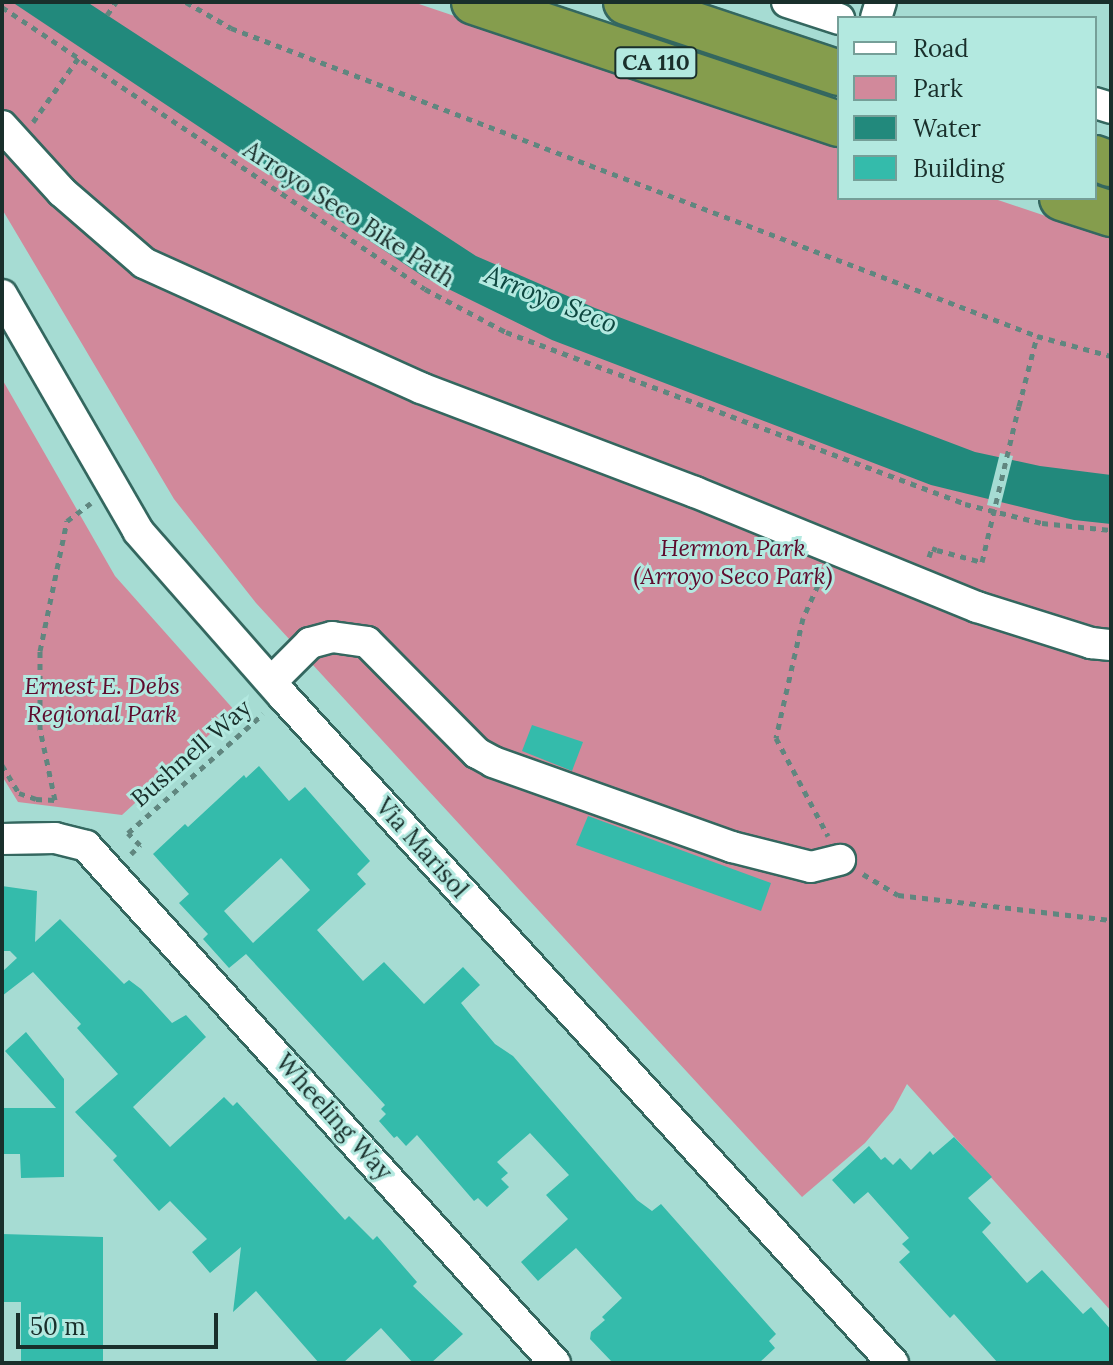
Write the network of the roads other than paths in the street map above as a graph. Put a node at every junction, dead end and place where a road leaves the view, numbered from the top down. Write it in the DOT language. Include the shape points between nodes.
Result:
graph roads {
  1 [pos="474,2"];
  2 [pos="626,2"];
  3 [pos="787,2"];
  4 [pos="837,18"];
  5 [pos="837,72"];
  6 [pos="837,123"];
  7 [pos="5,134"];
  8 [pos="1068,200"];
  9 [pos="1111,214"];
  10 [pos="2,295"];
  11 [pos="1111,645"];
  12 [pos="277,689"];
  13 [pos="2,839"];
  14 [pos="840,860"];
  15 [pos="555,1363"];
  16 [pos="893,1363"];
  1 -- 6 [label="highway, CA 110"];
  2 -- 5 [label="highway, CA 110"];
  3 -- 4 [label="street"];
  7 -- 11 [label="street" via="144,263 421,388 977,607"];
  8 -- 9 [label="highway"];
  10 -- 12 [label="street, Via Marisol" via="138,531"];
  12 -- 14 [label="street" via="310,643 332,637 367,642 477,753 493,762 732,847 811,867"];
  12 -- 16 [label="street, Via Marisol"];
  13 -- 15 [label="street, Wheeling Way" via="55,838 86,846 113,871"];
}
